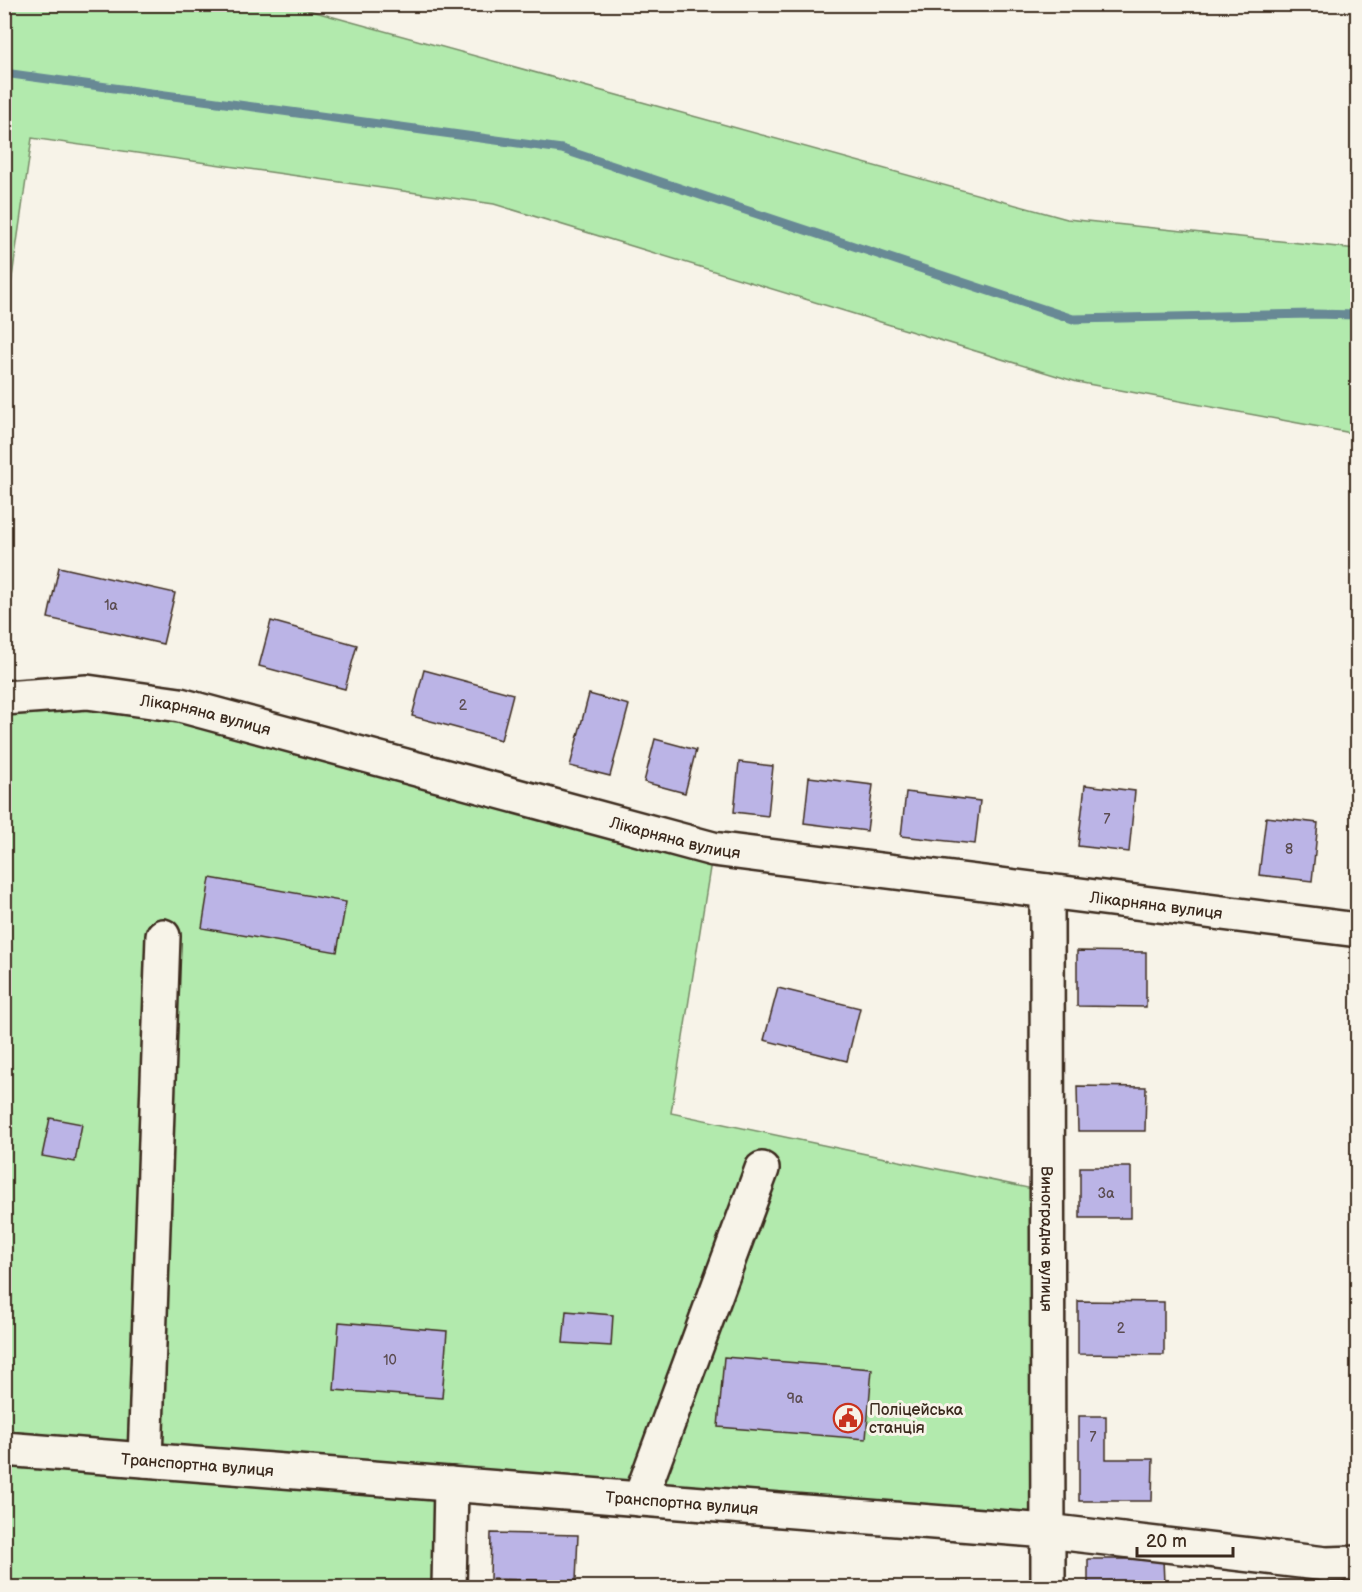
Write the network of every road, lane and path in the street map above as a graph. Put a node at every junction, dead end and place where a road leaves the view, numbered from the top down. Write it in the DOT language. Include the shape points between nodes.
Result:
graph roads {
  1 [pos="4,698"];
  2 [pos="1047,891"];
  3 [pos="1358,930"];
  4 [pos="163,936"];
  5 [pos="762,1169"];
  6 [pos="4,1449"];
  7 [pos="145,1460"];
  8 [pos="451,1484"];
  9 [pos="640,1499"];
  10 [pos="1047,1531"];
  11 [pos="1358,1563"];
  12 [pos="449,1587"];
  13 [pos="1047,1587"];
  1 -- 2 [label="street, Лікарняна вулиця" via="87,692 180,705 713,849"];
  2 -- 3 [label="street, Лікарняна вулиця"];
  2 -- 10 [label="street, Виноградна вулиця"];
  4 -- 7 [label="street"];
  5 -- 9 [label="street"];
  6 -- 7 [label="street, Транспортна вулиця"];
  7 -- 8 [label="street, Транспортна вулиця"];
  8 -- 9 [label="street, Транспортна вулиця"];
  8 -- 12 [label="street"];
  9 -- 10 [label="street, Транспортна вулиця"];
  10 -- 11 [label="street, Транспортна вулиця" via="1326,1564"];
  10 -- 13 [label="street, Виноградна вулиця"];
}
